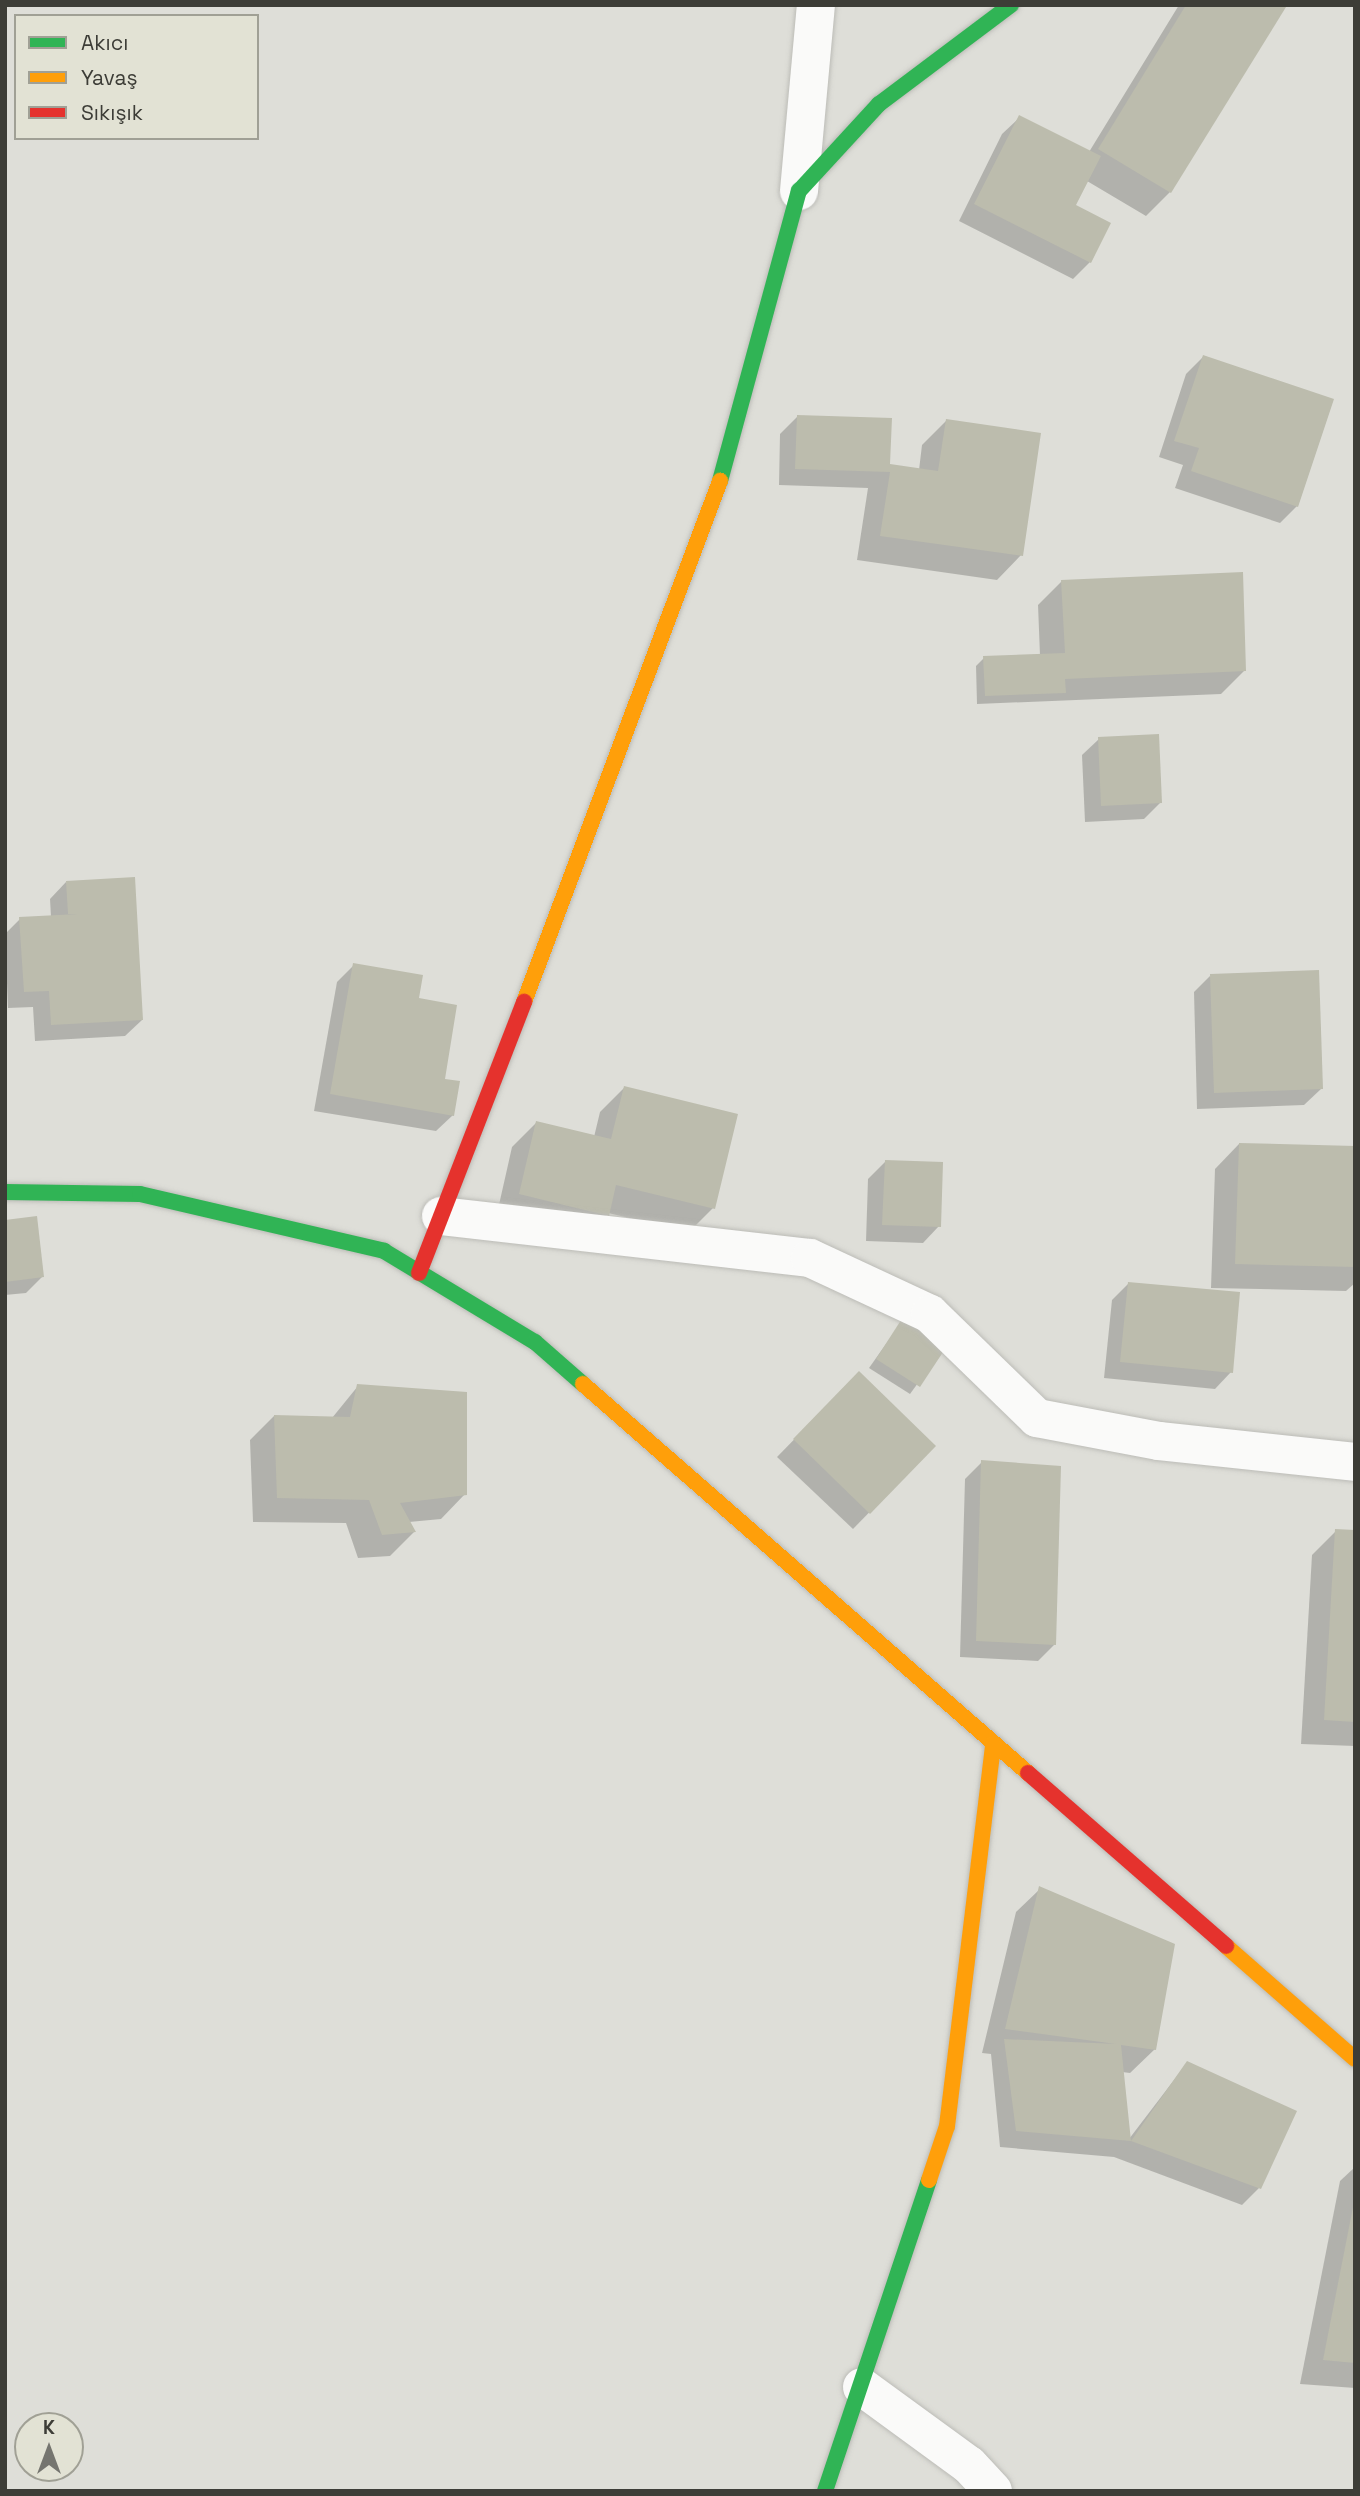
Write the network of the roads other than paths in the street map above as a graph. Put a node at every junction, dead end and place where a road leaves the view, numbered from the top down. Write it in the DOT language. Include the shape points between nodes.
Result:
graph roads {
  1 [pos="816,5"];
  2 [pos="1012,5"];
  3 [pos="799,191"];
  4 [pos="5,1192"];
  5 [pos="441,1216"];
  6 [pos="419,1273"];
  7 [pos="1355,1462"];
  8 [pos="993,1744"];
  9 [pos="1355,2059"];
  10 [pos="862,2388"];
  11 [pos="825,2491"];
  12 [pos="993,2491"];
  1 -- 3 [label="street"];
  2 -- 3 [label="street" via="879,104"];
  3 -- 5 [label="street" via="706,531"];
  4 -- 6 [label="street" via="140,1194 384,1251"];
  5 -- 6 [label="street"];
  5 -- 7 [label="street" via="810,1258 930,1314 1037,1418 1159,1441"];
  6 -- 8 [label="street" via="535,1342"];
  8 -- 9 [label="street"];
  8 -- 10 [label="street" via="947,2126"];
  10 -- 11 [label="street"];
  10 -- 12 [label="street" via="969,2465"];
}
